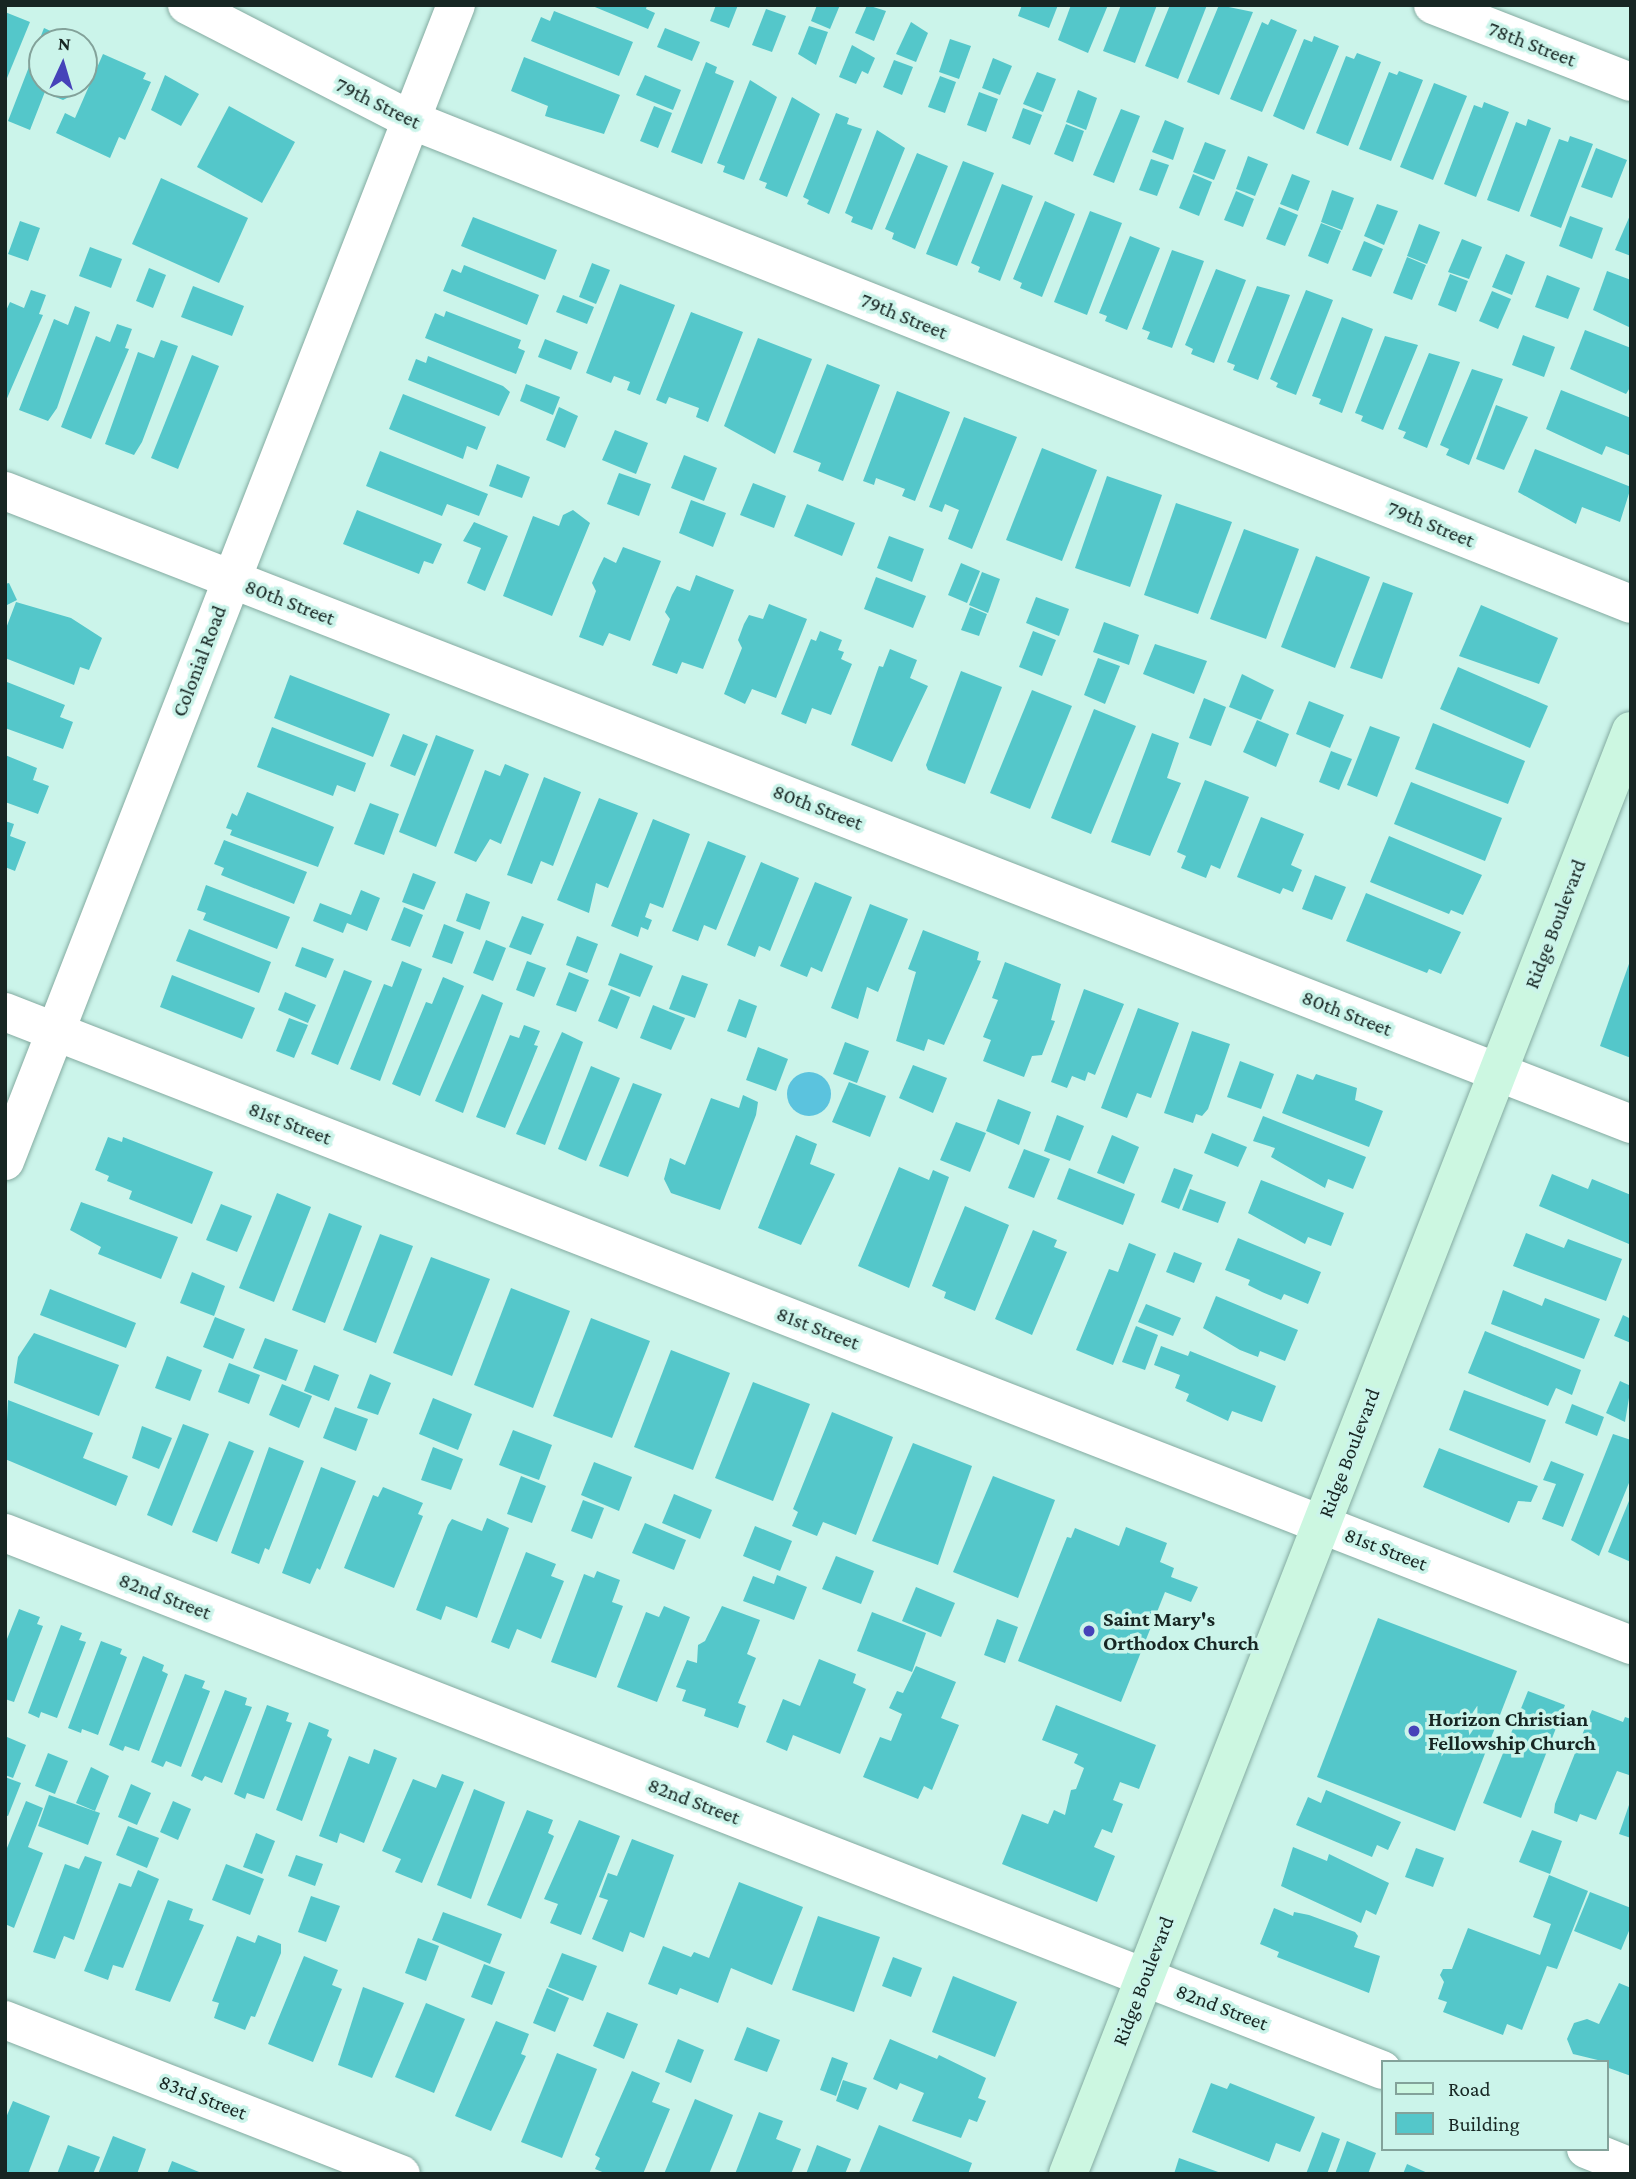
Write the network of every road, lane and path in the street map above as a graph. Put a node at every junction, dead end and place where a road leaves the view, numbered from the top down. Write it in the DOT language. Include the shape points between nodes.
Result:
graph roads {
  1 [pos="187,5"];
  2 [pos="456,5"];
  3 [pos="1433,5"];
  4 [pos="1631,82"];
  5 [pos="411,120"];
  6 [pos="5,491"];
  7 [pos="231,579"];
  8 [pos="1631,604"];
  9 [pos="1631,732"];
  10 [pos="5,1013"];
  11 [pos="55,1032"];
  12 [pos="1498,1072"];
  13 [pos="1631,1124"];
  14 [pos="5,1161"];
  15 [pos="1321,1524"];
  16 [pos="5,1533"];
  17 [pos="1631,1645"];
  18 [pos="1144,1977"];
  19 [pos="5,2020"];
  20 [pos="1380,2069"];
  21 [pos="1591,2151"];
  22 [pos="1631,2166"];
  23 [pos="401,2174"];
  24 [pos="1068,2174"];
  1 -- 5 [label="street, 79th Street"];
  2 -- 5 [label="street, Colonial Road"];
  3 -- 4 [label="street, 78th Street"];
  5 -- 7 [label="street, Colonial Road"];
  5 -- 8 [label="street, 79th Street"];
  6 -- 7 [label="street, 80th Street"];
  7 -- 11 [label="street, Colonial Road"];
  7 -- 12 [label="street, 80th Street"];
  9 -- 12 [label="street, Ridge Boulevard"];
  10 -- 11 [label="street, 81st Street"];
  11 -- 14 [label="street, Colonial Road"];
  11 -- 15 [label="street, 81st Street"];
  12 -- 13 [label="street, 80th Street"];
  12 -- 15 [label="street, Ridge Boulevard"];
  15 -- 17 [label="street, 81st Street"];
  15 -- 18 [label="street, Ridge Boulevard"];
  16 -- 18 [label="street, 82nd Street"];
  18 -- 20 [label="street, 82nd Street"];
  18 -- 24 [label="street, Ridge Boulevard"];
  19 -- 23 [label="street, 83rd Street"];
  21 -- 22 [label="street"];
}
